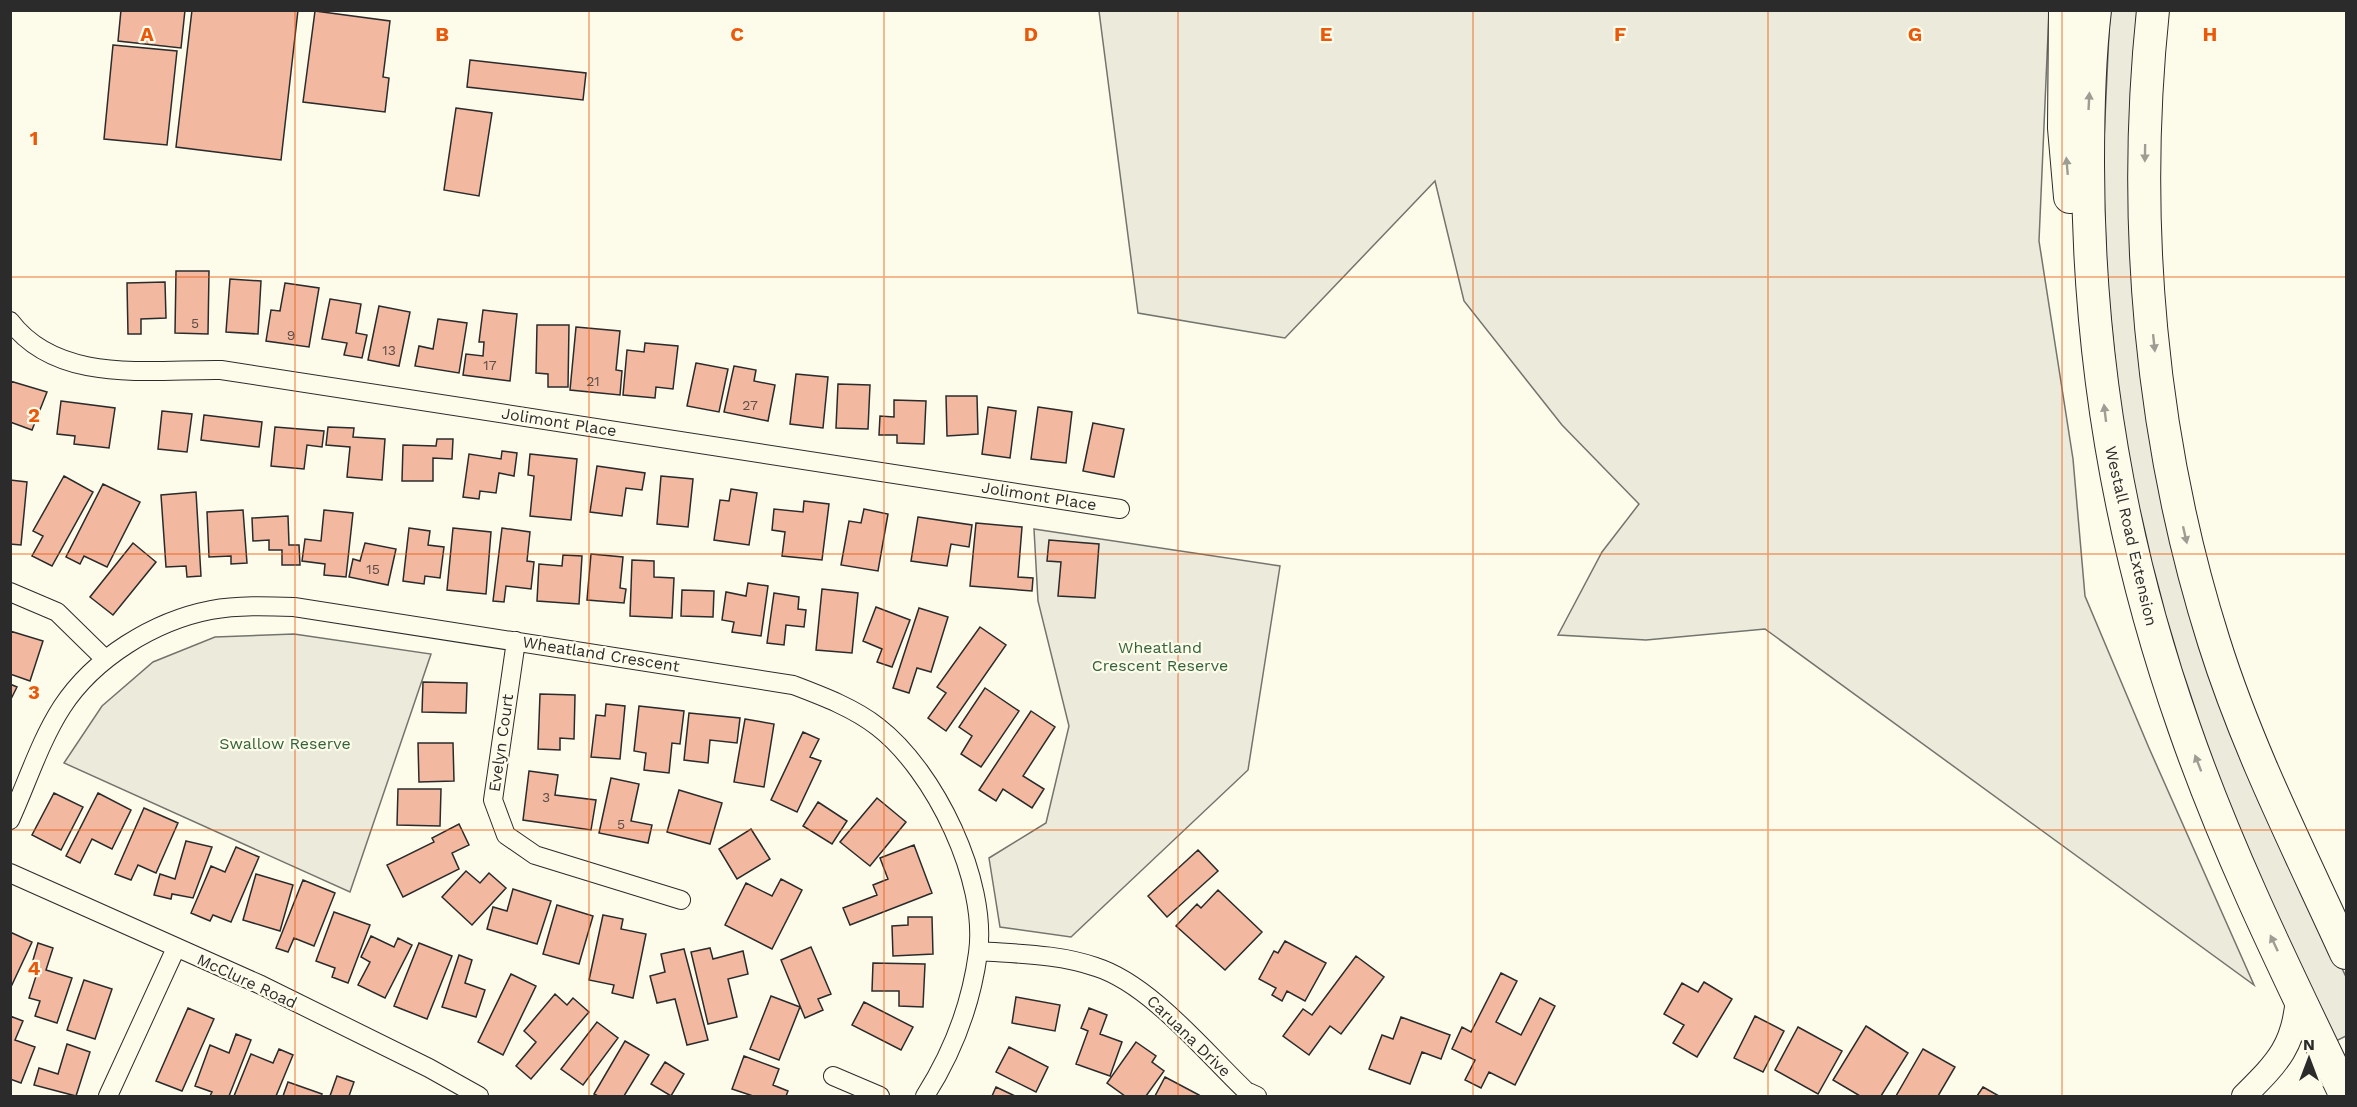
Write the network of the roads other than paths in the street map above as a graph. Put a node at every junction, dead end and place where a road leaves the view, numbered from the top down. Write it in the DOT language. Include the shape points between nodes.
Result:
graph roads {
  1 [pos="2065,10"];
  2 [pos="2095,10"];
  3 [pos="2153,10"];
  4 [pos="2092,285"];
  5 [pos="10,321"];
  6 [pos="1120,509"];
  7 [pos="10,592"];
  8 [pos="516,641"];
  9 [pos="105,659"];
  10 [pos="2242,721"];
  11 [pos="10,820"];
  12 [pos="10,873"];
  13 [pos="681,900"];
  14 [pos="2346,918"];
  15 [pos="176,948"];
  16 [pos="979,951"];
  17 [pos="2346,953"];
  18 [pos="2298,996"];
  19 [pos="833,1076"];
  20 [pos="1249,1095"];
  21 [pos="108,1096"];
  22 [pos="479,1096"];
  23 [pos="880,1096"];
  24 [pos="925,1096"];
  25 [pos="2244,1096"];
  26 [pos="2346,1096"];
  4 -- 1 [label="highway, one-way" via="2069,194 2064,128"];
  4 -- 2 [label="highway, Westall Road Extension, one-way" via="2088,109"];
  3 -- 10 [label="highway, one-way" via="2144,164 2146,243 2157,366 2170,456 2195,576"];
  18 -- 4 [label="highway, Westall Road Extension, one-way" via="2229,846 2184,728 2142,595 2106,423"];
  5 -- 6 [label="street, Jolimont Place" via="20,334 54,358 88,368 221,370"];
  7 -- 9 [label="street" via="57,612"];
  8 -- 9 [label="street, Wheatland Crescent" via="266,606 187,616"];
  8 -- 13 [label="street, Evelyn Court" via="493,800 506,835 535,855"];
  8 -- 16 [label="street, Wheatland Crescent" via="793,685 878,727 921,773 960,845 972,886"];
  9 -- 11 [label="street, Wheatland Crescent" via="61,709"];
  10 -- 14 [label="main road" via="2288,795"];
  10 -- 17 [label="highway"];
  12 -- 15 [label="street, McClure Road"];
  15 -- 21 [label="street"];
  15 -- 22 [label="street, McClure Road" via="261,985"];
  16 -- 20 [label="street, Caruana Drive" via="1041,955 1097,967 1147,994"];
  16 -- 24 [label="street, Wheatland Crescent" via="968,1006 952,1050"];
  18 -- 25 [label="main road" via="2294,1032 2287,1048"];
  18 -- 26 [label="highway, Westall Road Extension"];
  19 -- 23 [label="street"];
}
